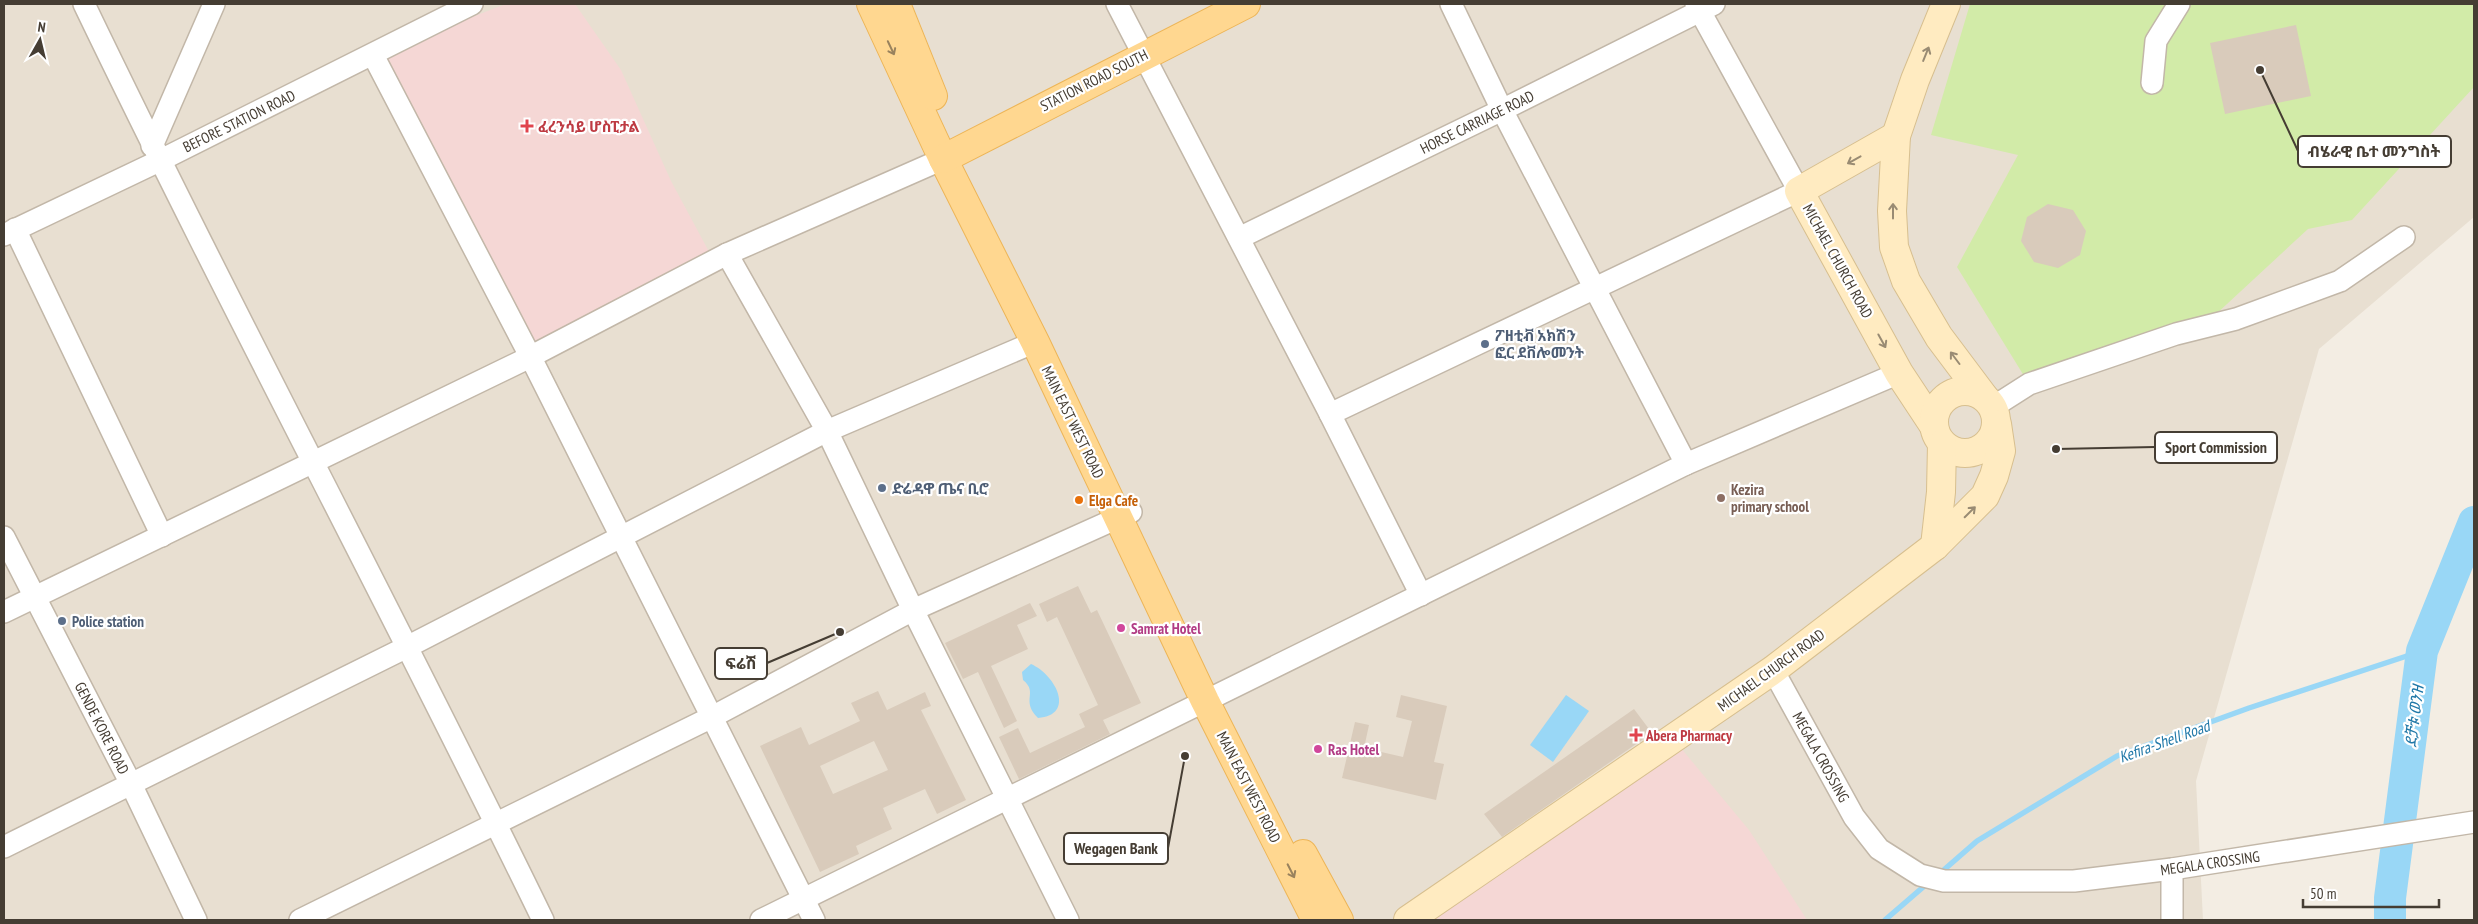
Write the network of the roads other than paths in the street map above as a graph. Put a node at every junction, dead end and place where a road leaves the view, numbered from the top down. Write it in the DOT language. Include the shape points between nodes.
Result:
graph roads {
  1 [pos="84,4"];
  2 [pos="214,4"];
  3 [pos="472,4"];
  4 [pos="871,4"];
  5 [pos="896,4"];
  6 [pos="1117,4"];
  7 [pos="1246,4"];
  8 [pos="1451,4"];
  9 [pos="1946,4"];
  10 [pos="2179,4"];
  11 [pos="1703,6"];
  12 [pos="452,9"];
  13 [pos="373,55"];
  14 [pos="1142,55"];
  15 [pos="2152,83"];
  16 [pos="1502,110"];
  17 [pos="1896,136"];
  18 [pos="156,153"];
  19 [pos="949,156"];
  20 [pos="1799,191"];
  21 [pos="10,232"];
  22 [pos="2404,237"];
  23 [pos="1239,238"];
  24 [pos="727,254"];
  25 [pos="1595,289"];
  26 [pos="1035,342"];
  27 [pos="530,356"];
  28 [pos="1899,373"];
  29 [pos="1991,410"];
  30 [pos="1330,414"];
  31 [pos="827,431"];
  32 [pos="1938,435"];
  33 [pos="314,462"];
  34 [pos="1686,464"];
  35 [pos="1125,515"];
  36 [pos="162,536"];
  37 [pos="4,537"];
  38 [pos="622,538"];
  39 [pos="1935,546"];
  40 [pos="1421,595"];
  41 [pos="34,596"];
  42 [pos="913,610"];
  43 [pos="4,612"];
  44 [pos="407,647"];
  45 [pos="1773,670"];
  46 [pos="1211,698"];
  47 [pos="712,717"];
  48 [pos="130,782"];
  49 [pos="1008,799"];
  50 [pos="2474,822"];
  51 [pos="497,825"];
  52 [pos="4,847"];
  53 [pos="2172,869"];
  54 [pos="803,899"];
  55 [pos="196,920"];
  56 [pos="300,920"];
  57 [pos="543,920"];
  58 [pos="761,920"];
  59 [pos="814,920"];
  60 [pos="1068,920"];
  61 [pos="1316,920"];
  62 [pos="1339,920"];
  63 [pos="1408,920"];
  64 [pos="2172,920"];
  1 -- 18 [label="street"];
  2 -- 18 [label="street"];
  3 -- 12 [label="street, BEFORE STATION ROAD"];
  4 -- 19 [label="main road, MAIN EAST WEST ROAD, one-way"];
  5 -- 19 [label="main road, MAIN EAST WEST ROAD"];
  6 -- 14 [label="street"];
  7 -- 14 [label="main road, STATION ROAD SOUTH"];
  8 -- 16 [label="street"];
  17 -- 9 [label="main road, MICHAEL CHURCH ROAD, one-way"];
  10 -- 15 [label="street" via="2156,41"];
  11 -- 16 [label="street, HORSE CARRIAGE ROAD"];
  11 -- 20 [label="street"];
  12 -- 13 [label="street, BEFORE STATION ROAD"];
  13 -- 18 [label="street, BEFORE STATION ROAD"];
  13 -- 27 [label="street"];
  14 -- 19 [label="main road, STATION ROAD SOUTH"];
  14 -- 23 [label="street"];
  16 -- 23 [label="street, HORSE CARRIAGE ROAD"];
  16 -- 25 [label="street"];
  17 -- 20 [label="main road, MICHAEL CHURCH ROAD, one-way"];
  29 -- 17 [label="main road, MICHAEL CHURCH ROAD, one-way" via="1939,337 1906,281 1894,247 1892,211"];
  18 -- 21 [label="street, BEFORE STATION ROAD"];
  18 -- 33 [label="street"];
  19 -- 24 [label="street"];
  19 -- 26 [label="main road, MAIN EAST WEST ROAD"];
  19 -- 35 [label="main road, MAIN EAST WEST ROAD"];
  20 -- 25 [label="street"];
  20 -- 28 [label="main road, MICHAEL CHURCH ROAD, one-way"];
  21 -- 36 [label="street"];
  22 -- 29 [label="street" via="2340,281 2236,319 2176,334 2029,384"];
  23 -- 30 [label="street"];
  24 -- 27 [label="street"];
  24 -- 31 [label="street"];
  25 -- 30 [label="street"];
  25 -- 34 [label="street"];
  26 -- 31 [label="street"];
  26 -- 35 [label="main road, MAIN EAST WEST ROAD"];
  27 -- 33 [label="street"];
  27 -- 38 [label="street"];
  28 -- 32 [label="main road, MICHAEL CHURCH ROAD"];
  28 -- 34 [label="street"];
  29 -- 32 [label="main road" via="1970,391 1951,394 1937,408"];
  29 -- 32 [label="main road" via="1994,436 1974,452 1954,452"];
  39 -- 29 [label="main road, MICHAEL CHURCH ROAD, one-way" via="1986,496 2001,451"];
  30 -- 40 [label="street"];
  31 -- 38 [label="street"];
  31 -- 42 [label="street"];
  32 -- 39 [label="main road" via="1941,492"];
  33 -- 36 [label="street"];
  33 -- 44 [label="street"];
  34 -- 40 [label="street"];
  35 -- 42 [label="street"];
  35 -- 46 [label="main road, MAIN EAST WEST ROAD"];
  36 -- 41 [label="street"];
  37 -- 41 [label="street, GENDE KORE ROAD"];
  38 -- 44 [label="street"];
  38 -- 47 [label="street"];
  39 -- 45 [label="main road, MICHAEL CHURCH ROAD"];
  40 -- 46 [label="street"];
  41 -- 43 [label="street"];
  41 -- 48 [label="street, GENDE KORE ROAD"];
  42 -- 47 [label="street"];
  42 -- 49 [label="street"];
  44 -- 48 [label="street"];
  44 -- 51 [label="street"];
  45 -- 53 [label="street, MEGALA CROSSING" via="1854,817 1879,849 1920,875 1944,882 2074,880"];
  45 -- 63 [label="main road, MICHAEL CHURCH ROAD"];
  46 -- 49 [label="street"];
  46 -- 61 [label="main road, MAIN EAST WEST ROAD, one-way"];
  46 -- 62 [label="main road, MAIN EAST WEST ROAD"];
  47 -- 51 [label="street"];
  47 -- 54 [label="street"];
  48 -- 52 [label="street"];
  48 -- 55 [label="street, GENDE KORE ROAD"];
  49 -- 54 [label="street"];
  49 -- 60 [label="street"];
  50 -- 53 [label="street, MEGALA CROSSING"];
  51 -- 56 [label="street"];
  51 -- 57 [label="street"];
  53 -- 64 [label="street"];
  54 -- 58 [label="street"];
  54 -- 59 [label="street"];
}
